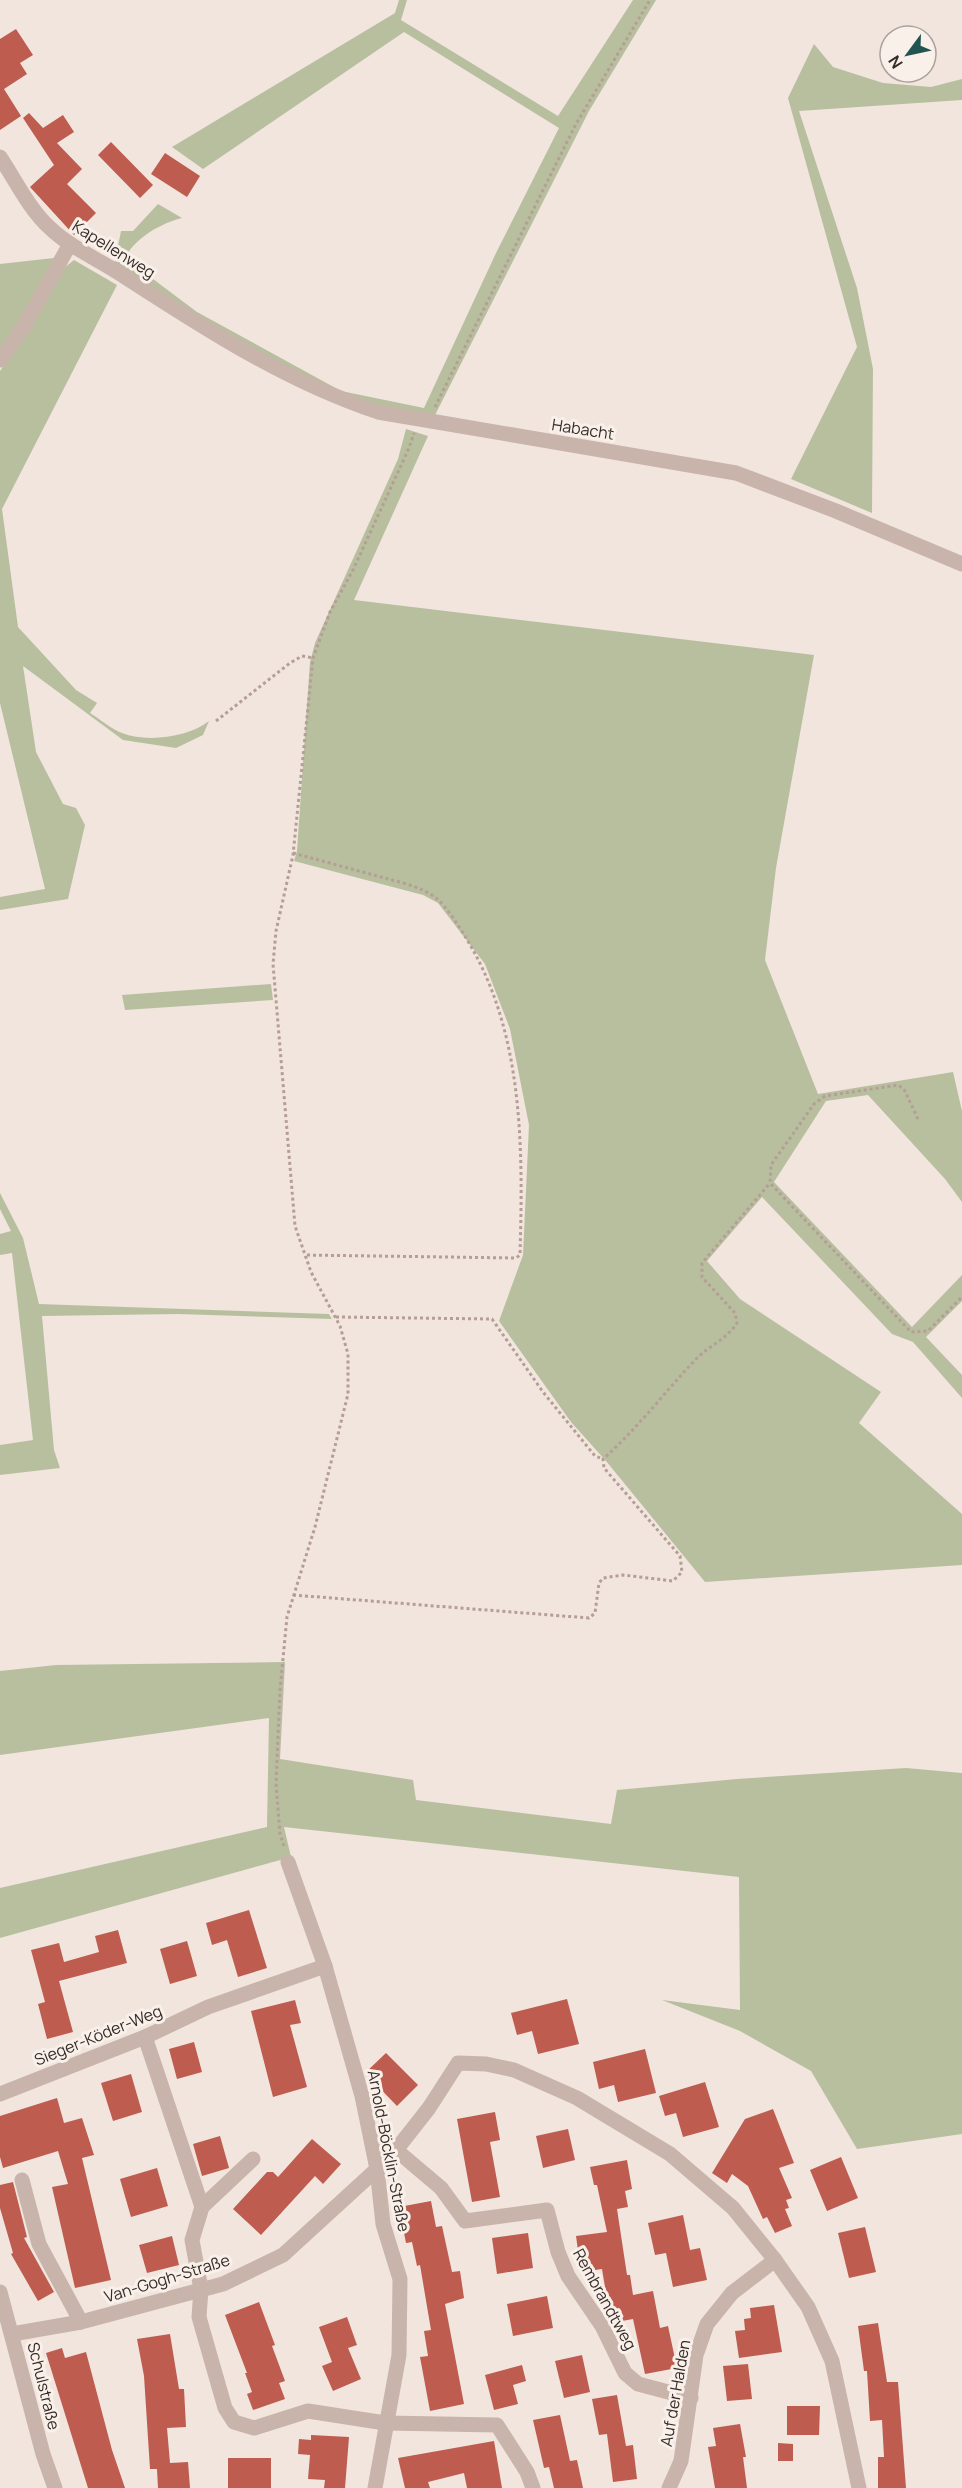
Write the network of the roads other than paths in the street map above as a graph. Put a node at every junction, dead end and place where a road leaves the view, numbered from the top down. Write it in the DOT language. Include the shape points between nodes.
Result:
graph roads {
  1 [pos="0,158"];
  2 [pos="70,244"];
  3 [pos="202,327"];
  4 [pos="0,360"];
  5 [pos="962,564"];
  6 [pos="288,1862"];
  7 [pos="325,1966"];
  8 [pos="145,2037"];
  9 [pos="0,2094"];
  10 [pos="396,2150"];
  11 [pos="253,2159"];
  12 [pos="377,2169"];
  13 [pos="22,2180"];
  14 [pos="202,2207"];
  15 [pos="775,2260"];
  16 [pos="201,2289"];
  17 [pos="0,2292"];
  18 [pos="81,2322"];
  19 [pos="12,2334"];
  20 [pos="691,2398"];
  21 [pos="385,2423"];
  22 [pos="55,2488"];
  23 [pos="375,2488"];
  24 [pos="533,2488"];
  25 [pos="669,2488"];
  26 [pos="859,2488"];
  1 -- 2 [label="street, Kapellenweg" via="48,227"];
  2 -- 3 [label="street, Kapellenweg"];
  2 -- 4 [label="street" via="23,328"];
  3 -- 5 [label="street, Habacht" via="289,376 337,399 378,412 736,473"];
  6 -- 7 [label="street, Arnold-Böcklin-Straße"];
  7 -- 8 [label="street, Sieger-Köder-Weg" via="208,2007"];
  7 -- 12 [label="street, Arnold-Böcklin-Straße" via="362,2096"];
  8 -- 9 [label="street, Sieger-Köder-Weg"];
  8 -- 14 [label="street"];
  10 -- 12 [label="street, Van-Gogh-Straße"];
  10 -- 15 [label="street, Van-Gogh-Straße" via="458,2063 514,2070 578,2098 670,2154 733,2208"];
  10 -- 20 [label="street, Rembrandtweg" via="441,2188 465,2221 547,2210 568,2276 602,2326 625,2373 638,2384"];
  11 -- 14 [label="street"];
  12 -- 16 [label="street, Van-Gogh-Straße" via="283,2255 223,2284"];
  12 -- 21 [label="street, Arnold-Böcklin-Straße" via="383,2224 400,2279 399,2355"];
  13 -- 18 [label="street" via="39,2244"];
  14 -- 16 [label="street" via="192,2240"];
  15 -- 20 [label="street, Auf der Halden" via="732,2293 707,2324 696,2355"];
  15 -- 26 [label="street" via="808,2307 832,2361"];
  16 -- 18 [label="street, Van-Gogh-Straße"];
  16 -- 21 [label="street" via="199,2317 225,2408 234,2422 254,2428 308,2411"];
  17 -- 19 [label="street, Schulstraße"];
  18 -- 19 [label="street, Van-Gogh-Straße"];
  19 -- 22 [label="street, Schulstraße"];
  20 -- 25 [label="street, Auf der Halden" via="681,2461"];
  21 -- 23 [label="street, Arnold-Böcklin-Straße"];
  21 -- 24 [label="street" via="497,2425"];
}
